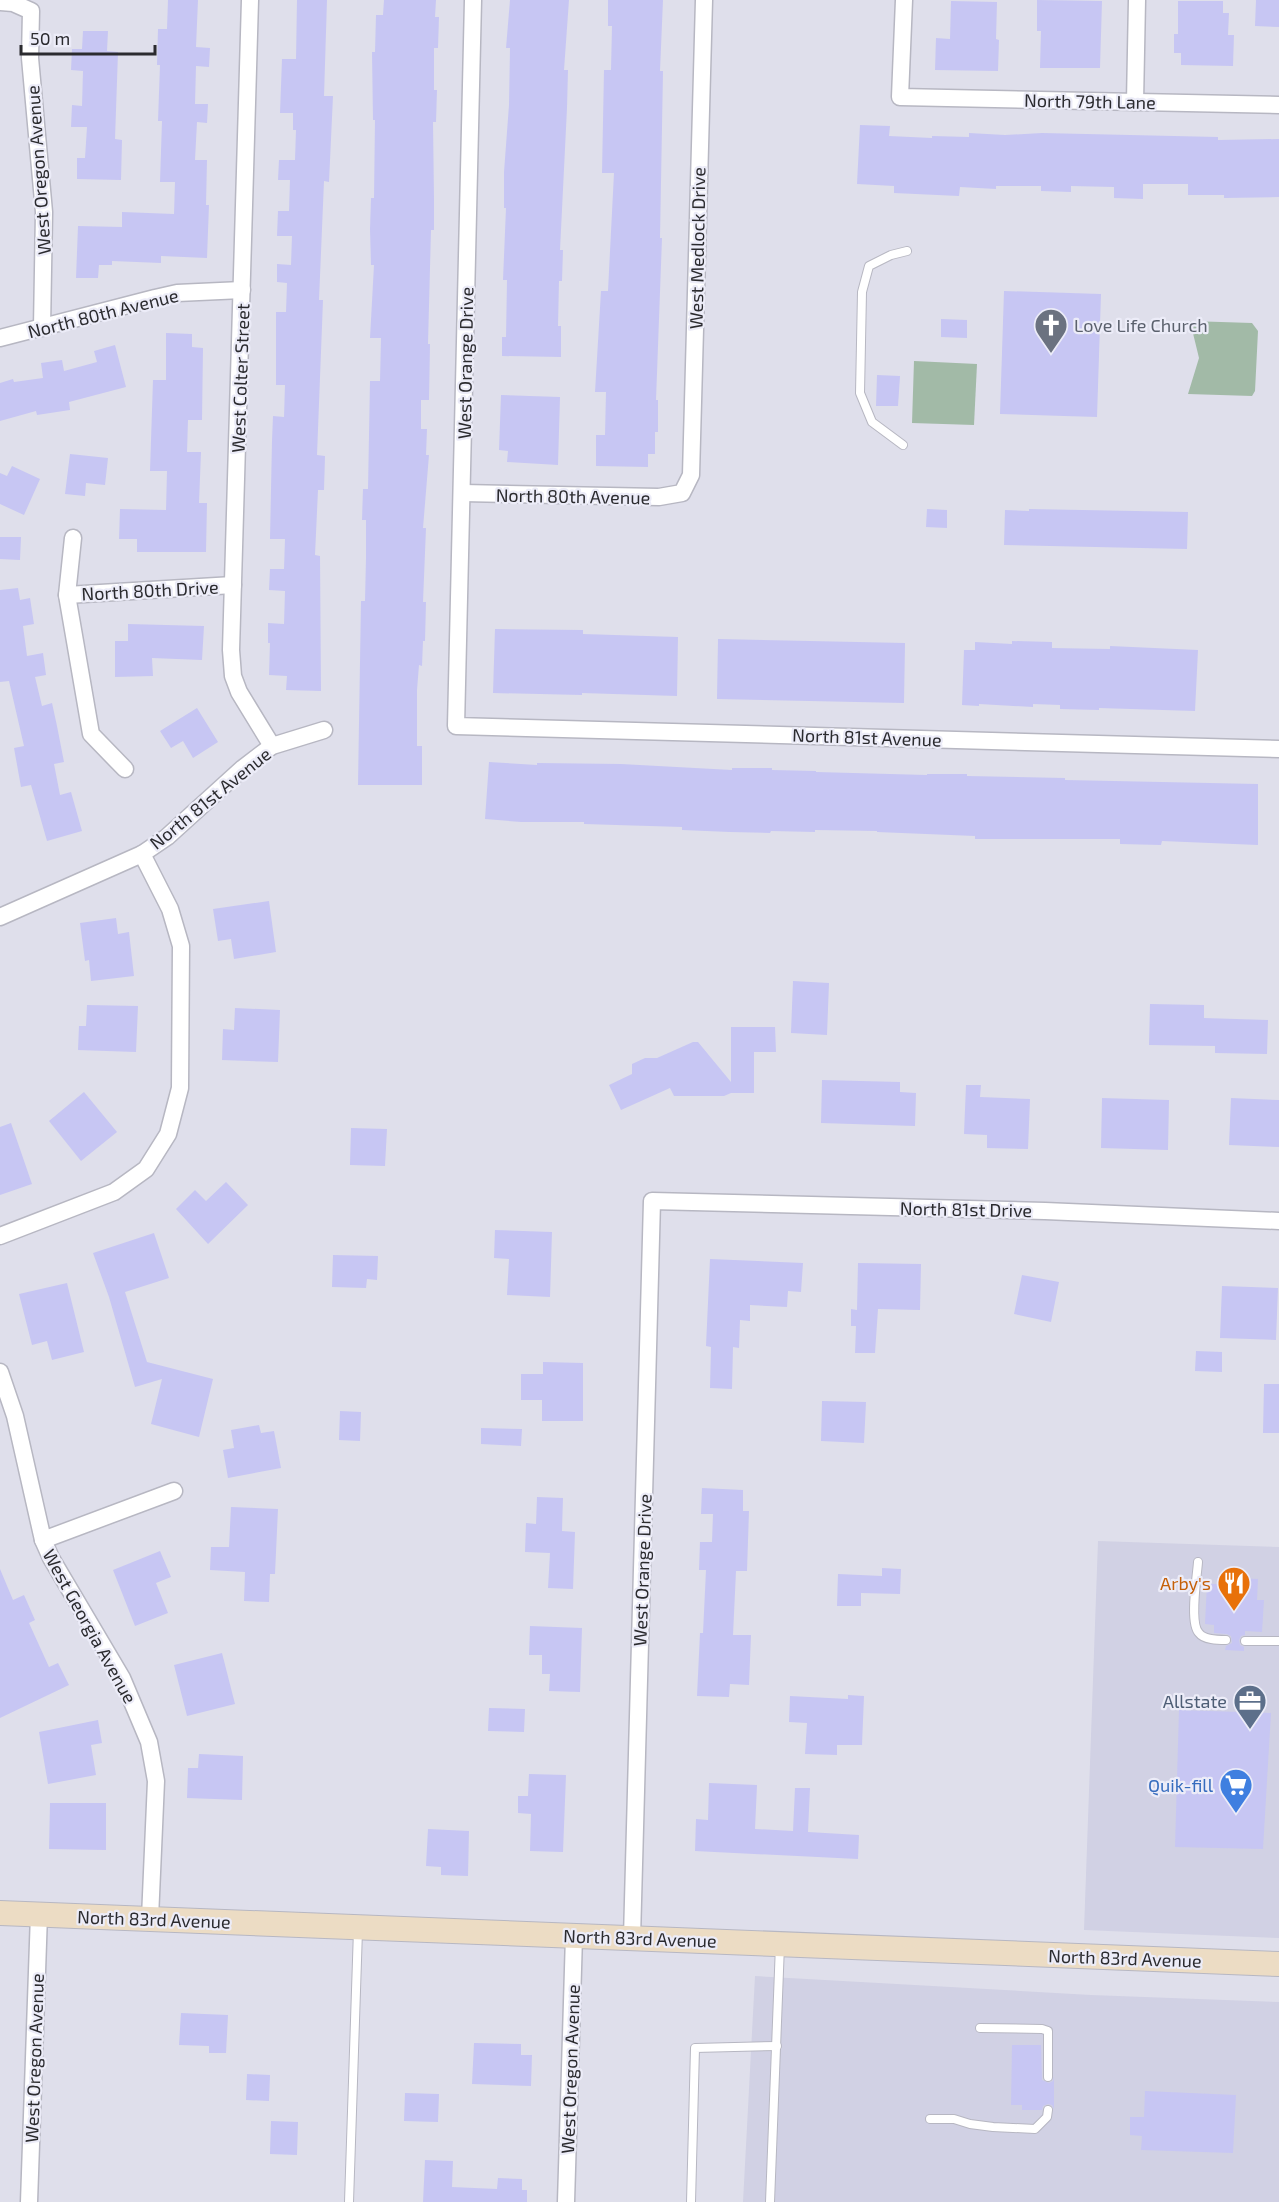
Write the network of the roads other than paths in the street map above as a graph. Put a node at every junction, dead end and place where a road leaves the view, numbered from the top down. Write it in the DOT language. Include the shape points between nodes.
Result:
graph roads {
  1 [pos="250,0"];
  2 [pos="473,0"];
  3 [pos="704,0"];
  4 [pos="904,0"];
  5 [pos="1137,0"];
  6 [pos="0,2"];
  7 [pos="1135,102"];
  8 [pos="1279,105"];
  9 [pos="907,251"];
  10 [pos="242,290"];
  11 [pos="42,328"];
  12 [pos="0,338"];
  13 [pos="903,445"];
  14 [pos="463,493"];
  15 [pos="682,493"];
  16 [pos="73,538"];
  17 [pos="233,585"];
  18 [pos="67,595"];
  19 [pos="456,726"];
  20 [pos="324,730"];
  21 [pos="272,746"];
  22 [pos="1279,749"];
  23 [pos="125,769"];
  24 [pos="142,854"];
  25 [pos="0,917"];
  26 [pos="652,1201"];
  27 [pos="1279,1221"];
  28 [pos="0,1236"];
  29 [pos="0,1372"];
  30 [pos="174,1491"];
  31 [pos="43,1540"];
  32 [pos="1198,1562"];
  33 [pos="1226,1640"];
  34 [pos="1245,1641"];
  35 [pos="1279,1641"];
  36 [pos="0,1913"];
  37 [pos="39,1914"];
  38 [pos="150,1918"];
  39 [pos="359,1927"];
  40 [pos="574,1935"];
  41 [pos="632,1938"];
  42 [pos="780,1944"];
  43 [pos="1279,1964"];
  44 [pos="980,2028"];
  45 [pos="777,2046"];
  46 [pos="1048,2077"];
  47 [pos="1048,2110"];
  48 [pos="930,2119"];
  49 [pos="29,2202"];
  50 [pos="349,2202"];
  51 [pos="566,2202"];
  52 [pos="691,2202"];
  53 [pos="770,2202"];
  1 -- 10 [label="street, West Colter Street"];
  2 -- 14 [label="street, West Orange Drive"];
  3 -- 15 [label="street, West Medlock Drive" via="691,476"];
  4 -- 7 [label="street, North 79th Lane" via="900,97"];
  5 -- 7 [label="street"];
  6 -- 11 [label="street, West Oregon Avenue" via="31,11 30,58 44,212"];
  7 -- 8 [label="street, North 79th Lane"];
  9 -- 13 [label="lane" via="869,266 862,292 860,346 860,393 872,422"];
  10 -- 11 [label="street, North 80th Avenue" via="177,293"];
  10 -- 17 [label="street, West Colter Street"];
  11 -- 12 [label="street, North 80th Avenue"];
  14 -- 15 [label="street, North 80th Avenue" via="659,497"];
  14 -- 19 [label="street, West Orange Drive"];
  16 -- 18 [label="street"];
  17 -- 18 [label="street, North 80th Drive"];
  17 -- 21 [label="street, West Colter Street" via="234,676 238,692"];
  18 -- 23 [label="street" via="91,734"];
  19 -- 22 [label="street, North 81st Avenue"];
  20 -- 21 [label="street, North 81st Avenue"];
  21 -- 24 [label="street, North 81st Avenue"];
  24 -- 25 [label="street, North 81st Avenue"];
  24 -- 28 [label="street" via="170,909 181,945 180,1088 168,1134 146,1169 114,1192"];
  26 -- 27 [label="street, North 81st Drive"];
  26 -- 41 [label="street, West Orange Drive"];
  29 -- 31 [label="street, West Georgia Avenue" via="15,1416"];
  30 -- 31 [label="street"];
  31 -- 38 [label="street, West Georgia Avenue" via="122,1678 149,1742 156,1780"];
  32 -- 33 [label="lane" via="1194,1618 1197,1630 1207,1638"];
  34 -- 35 [label="lane"];
  36 -- 37 [label="main road, North 83rd Avenue"];
  37 -- 38 [label="main road, North 83rd Avenue"];
  37 -- 49 [label="street, West Oregon Avenue"];
  38 -- 39 [label="main road, North 83rd Avenue"];
  39 -- 40 [label="main road, North 83rd Avenue"];
  39 -- 50 [label="lane"];
  40 -- 41 [label="main road, North 83rd Avenue"];
  40 -- 51 [label="street, West Oregon Avenue"];
  41 -- 42 [label="main road, North 83rd Avenue"];
  42 -- 43 [label="main road, North 83rd Avenue"];
  42 -- 45 [label="lane"];
  44 -- 46 [label="lane" via="1048,2031"];
  45 -- 52 [label="lane" via="695,2048"];
  45 -- 53 [label="lane"];
  47 -- 48 [label="lane" via="1047,2117 1035,2129"];
}
